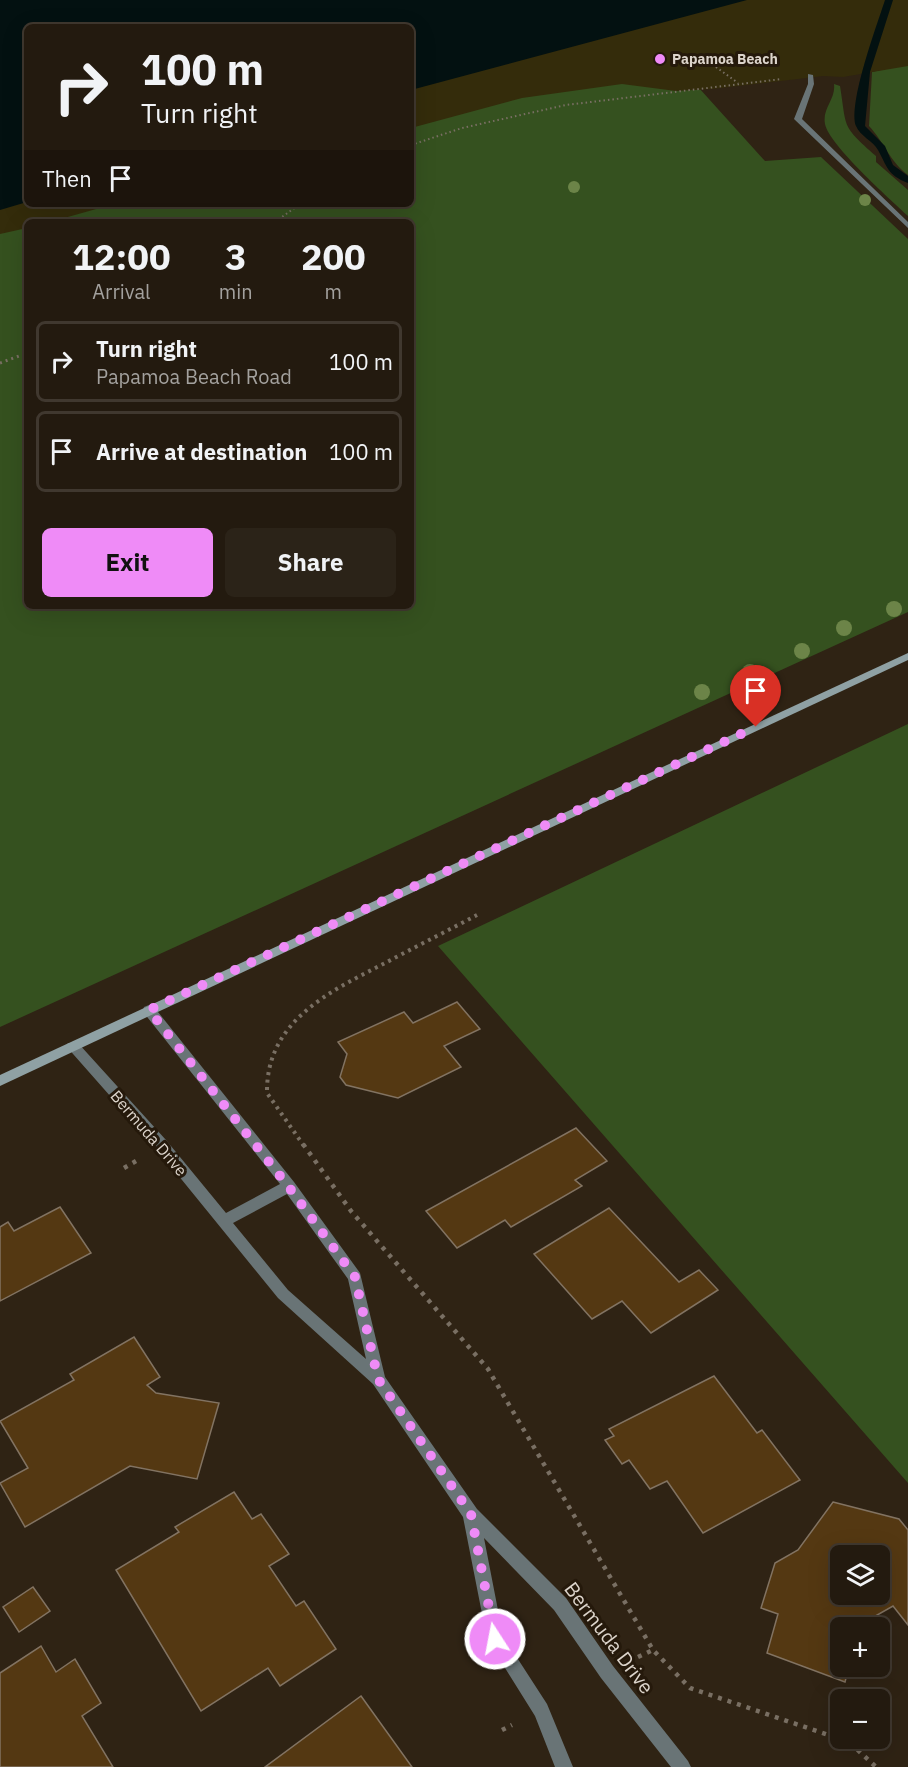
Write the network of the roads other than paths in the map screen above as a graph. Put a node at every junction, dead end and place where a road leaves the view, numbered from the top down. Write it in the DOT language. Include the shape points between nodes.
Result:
graph roads {
  1 [pos="810,75"];
  2 [pos="908,226"];
  3 [pos="908,656"];
  4 [pos="149,1010"];
  5 [pos="73,1046"];
  6 [pos="0,1081"];
  7 [pos="288,1186"];
  8 [pos="224,1221"];
  9 [pos="378,1379"];
  10 [pos="471,1514"];
  11 [pos="564,1767"];
  12 [pos="682,1767"];
  1 -- 2 [label="street" via="811,84 798,119"];
  3 -- 4 [label="main road"];
  4 -- 5 [label="main road"];
  4 -- 7 [label="street, Bermuda Drive"];
  5 -- 6 [label="main road"];
  5 -- 8 [label="street, Bermuda Drive"];
  7 -- 8 [label="street"];
  7 -- 9 [label="street, Bermuda Drive" via="355,1277"];
  8 -- 9 [label="street, Bermuda Drive" via="283,1294"];
  9 -- 10 [label="street, Bermuda Drive"];
  10 -- 11 [label="street, Bermuda Drive" via="495,1639 541,1710"];
  10 -- 12 [label="street, Bermuda Drive" via="560,1604 607,1672"];
}
